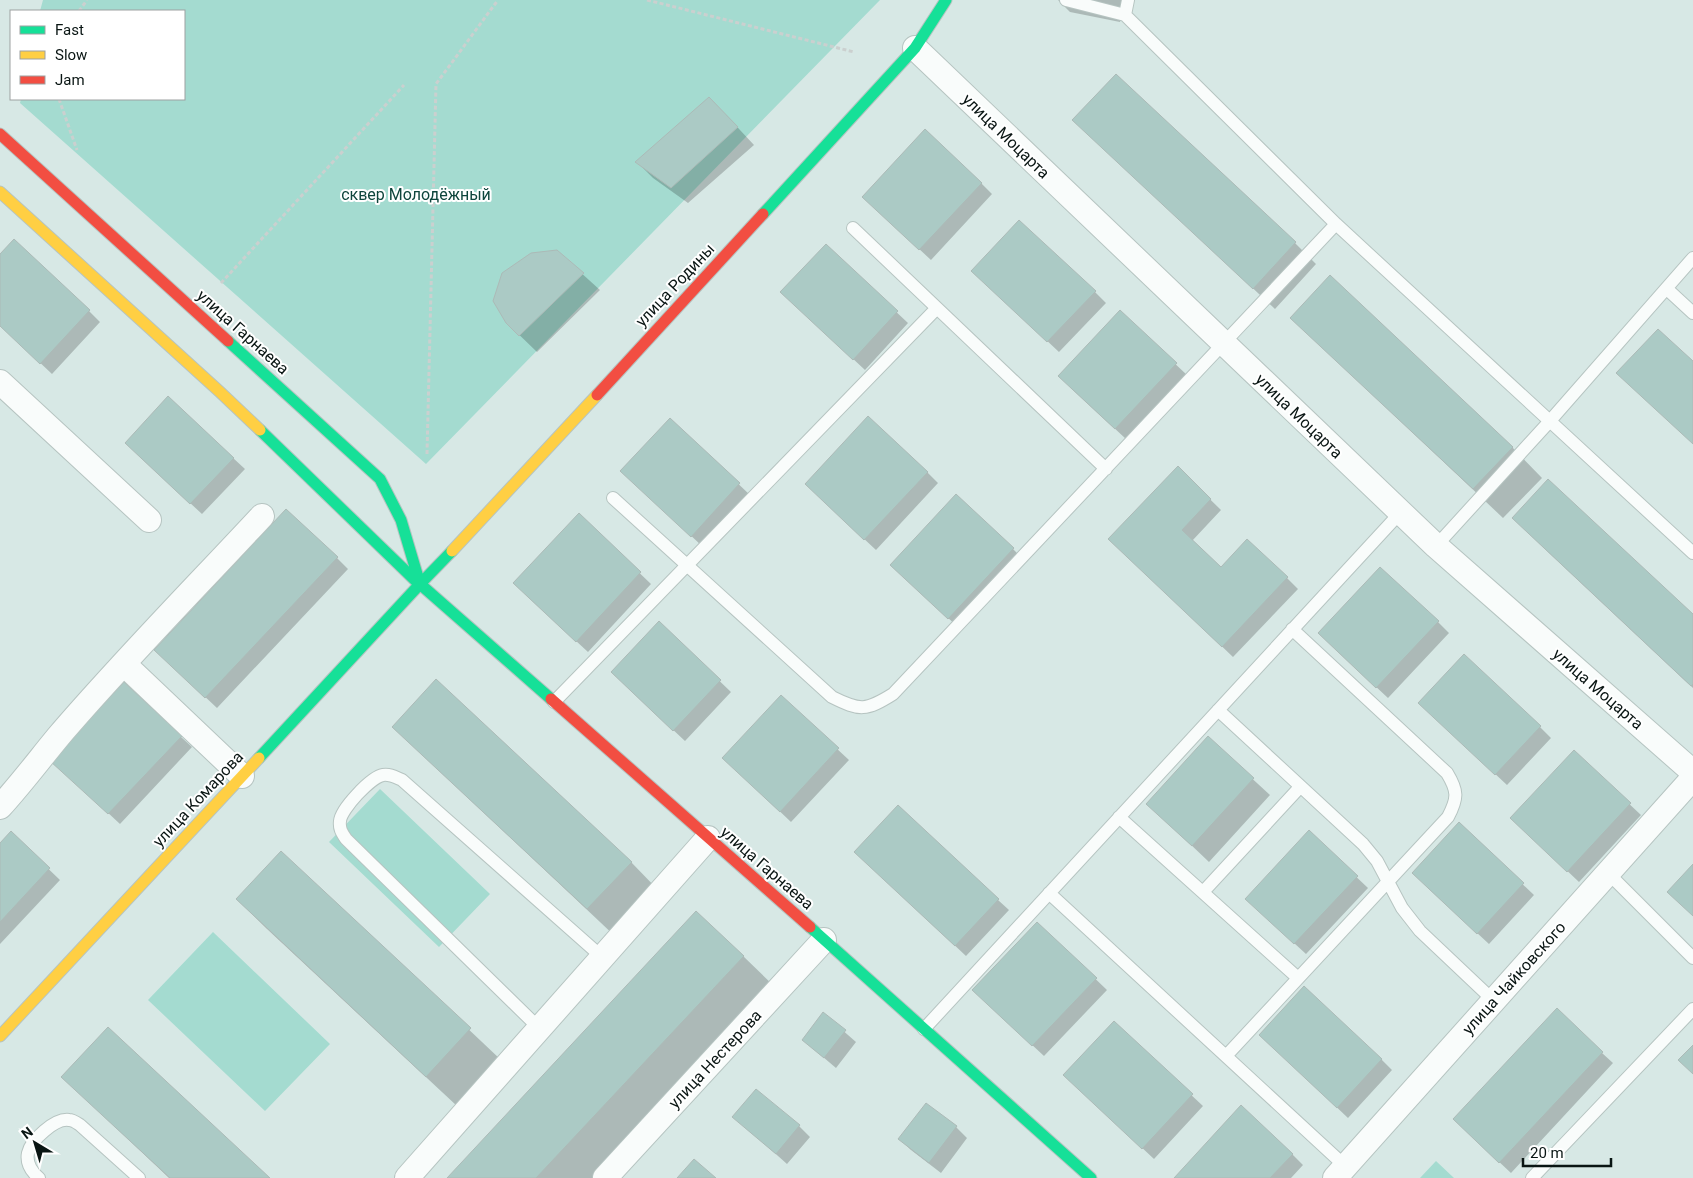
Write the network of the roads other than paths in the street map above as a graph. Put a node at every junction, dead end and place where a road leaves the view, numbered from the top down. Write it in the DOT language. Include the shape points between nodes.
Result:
graph roads {
  1 [pos="946,0"];
  2 [pos="1066,0"];
  3 [pos="1128,0"];
  4 [pos="1125,15"];
  5 [pos="915,48"];
  6 [pos="0,134"];
  7 [pos="4,204"];
  8 [pos="1336,224"];
  9 [pos="852,228"];
  10 [pos="1693,258"];
  11 [pos="1667,289"];
  12 [pos="937,308"];
  13 [pos="1693,313"];
  14 [pos="1223,343"];
  15 [pos="0,382"];
  16 [pos="1549,422"];
  17 [pos="1106,469"];
  18 [pos="614,498"];
  19 [pos="1400,513"];
  20 [pos="262,516"];
  21 [pos="148,520"];
  22 [pos="1436,546"];
  23 [pos="1693,553"];
  24 [pos="687,565"];
  25 [pos="420,584"];
  26 [pos="1292,629"];
  27 [pos="124,664"];
  28 [pos="554,702"];
  29 [pos="1218,710"];
  30 [pos="1693,772"];
  31 [pos="242,776"];
  32 [pos="1693,778"];
  33 [pos="1300,787"];
  34 [pos="0,807"];
  35 [pos="1119,817"];
  36 [pos="708,838"];
  37 [pos="1608,873"];
  38 [pos="1388,881"];
  39 [pos="1203,892"];
  40 [pos="1049,893"];
  41 [pos="824,940"];
  42 [pos="602,957"];
  43 [pos="1693,958"];
  44 [pos="1298,978"];
  45 [pos="1494,1000"];
  46 [pos="1693,1009"];
  47 [pos="539,1028"];
  48 [pos="924,1029"];
  49 [pos="0,1036"];
  50 [pos="1226,1056"];
  51 [pos="1340,1172"];
  52 [pos="39,1178"];
  53 [pos="139,1178"];
  54 [pos="407,1178"];
  55 [pos="605,1178"];
  56 [pos="1092,1178"];
  57 [pos="1532,1178"];
  1 -- 5 [label="main road, улица Родины"];
  2 -- 4 [label="lane"];
  3 -- 4 [label="lane"];
  4 -- 8 [label="lane"];
  5 -- 14 [label="street, улица Моцарта"];
  5 -- 25 [label="main road, улица Родины"];
  6 -- 25 [label="main road, улица Гарнаева" via="380,479 400,520"];
  7 -- 25 [label="main road, улица Гарнаева" via="220,392"];
  8 -- 14 [label="lane"];
  8 -- 16 [label="lane"];
  9 -- 12 [label="lane"];
  10 -- 11 [label="lane"];
  11 -- 13 [label="lane"];
  11 -- 16 [label="lane"];
  12 -- 17 [label="lane"];
  12 -- 24 [label="lane"];
  14 -- 17 [label="lane"];
  14 -- 19 [label="street, улица Моцарта"];
  15 -- 21 [label="street"];
  16 -- 22 [label="lane"];
  16 -- 23 [label="lane"];
  17 -- 24 [label="lane" via="893,694 874,706 852,707 832,698"];
  18 -- 24 [label="lane"];
  19 -- 22 [label="street, улица Моцарта"];
  19 -- 26 [label="lane"];
  20 -- 27 [label="street"];
  22 -- 30 [label="street, улица Моцарта"];
  24 -- 28 [label="lane"];
  25 -- 28 [label="main road, улица Гарнаева"];
  25 -- 31 [label="main road, улица Комарова"];
  26 -- 29 [label="lane"];
  26 -- 38 [label="lane" via="1447,773 1455,787 1456,803 1448,817"];
  27 -- 31 [label="street"];
  27 -- 34 [label="street"];
  28 -- 36 [label="main road, улица Гарнаева"];
  29 -- 33 [label="lane"];
  29 -- 35 [label="lane"];
  31 -- 49 [label="main road, улица Комарова"];
  32 -- 37 [label="street, улица Чайковского"];
  33 -- 38 [label="lane" via="1363,844"];
  33 -- 39 [label="lane"];
  35 -- 39 [label="lane"];
  35 -- 40 [label="lane"];
  36 -- 41 [label="main road, улица Гарнаева"];
  36 -- 42 [label="street"];
  37 -- 43 [label="lane"];
  37 -- 45 [label="street, улица Чайковского"];
  38 -- 44 [label="lane"];
  38 -- 45 [label="lane" via="1402,908 1420,931"];
  39 -- 44 [label="lane"];
  40 -- 48 [label="lane"];
  40 -- 50 [label="lane"];
  41 -- 48 [label="main road, улица Гарнаева"];
  41 -- 55 [label="street, улица Нестерова"];
  42 -- 47 [label="street"];
  42 -- 47 [label="lane" via="402,780 392,775 380,776 371,781 346,809 340,819 340,830 346,839"];
  44 -- 50 [label="lane"];
  45 -- 51 [label="street, улица Чайковского"];
  46 -- 57 [label="lane"];
  47 -- 54 [label="street"];
  48 -- 56 [label="main road, улица Гарнаева"];
  50 -- 51 [label="lane"];
  52 -- 53 [label="lane" via="28,1164 28,1153 59,1120 70,1120 80,1125"];
}
